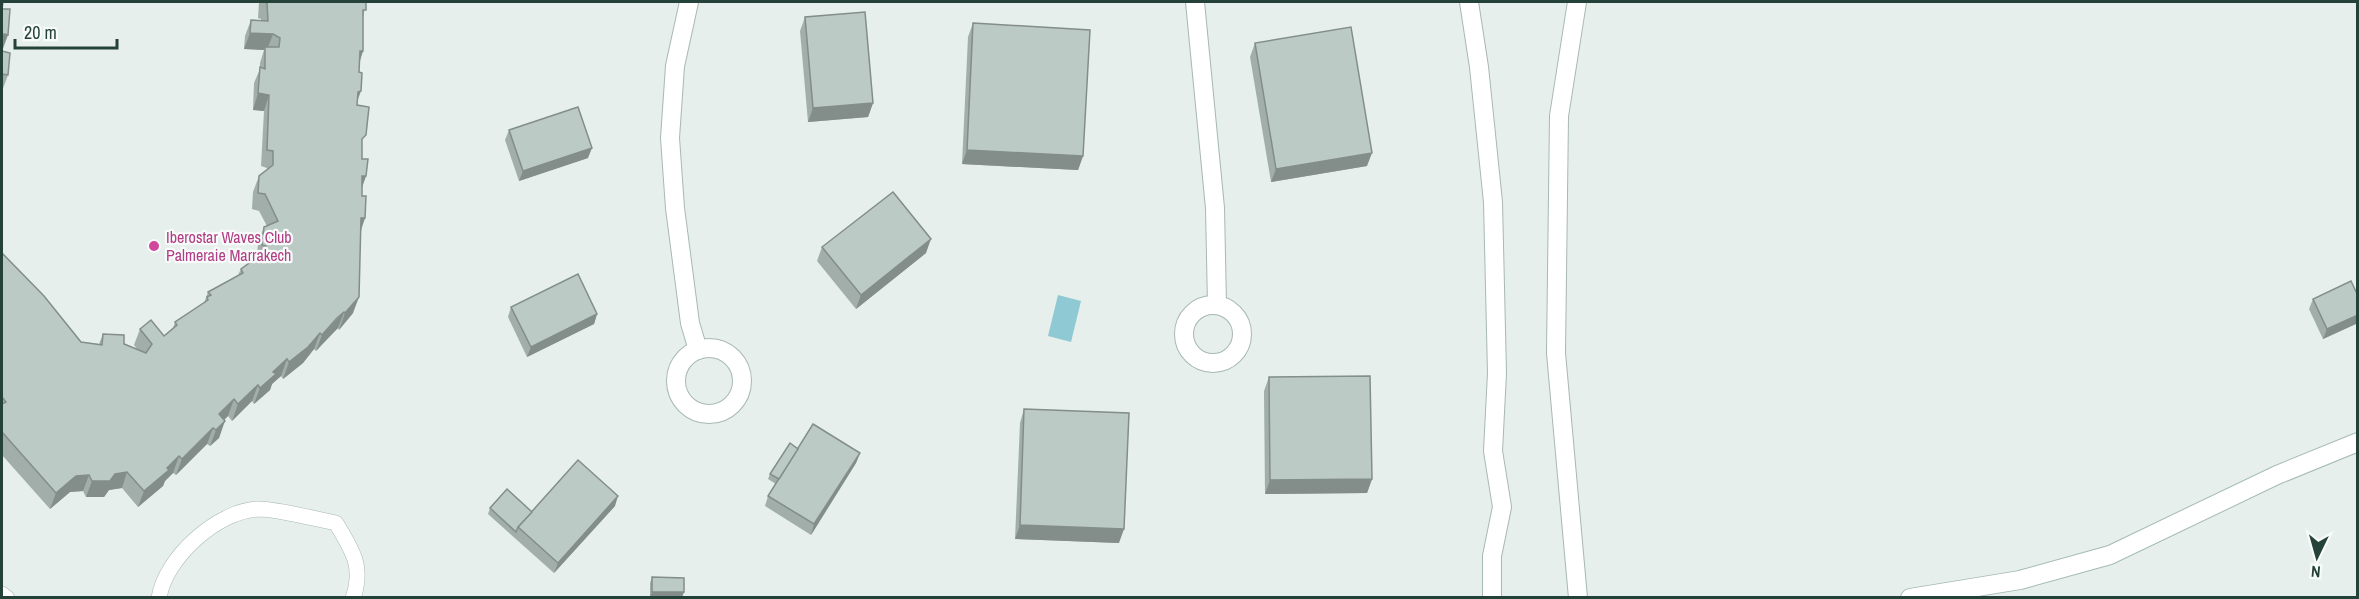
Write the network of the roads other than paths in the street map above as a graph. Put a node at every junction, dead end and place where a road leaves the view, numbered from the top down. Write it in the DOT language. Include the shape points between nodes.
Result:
graph roads {
  1 [pos="689,2"];
  2 [pos="1195,2"];
  3 [pos="1469,2"];
  4 [pos="1577,2"];
  5 [pos="1217,305"];
  6 [pos="698,350"];
  7 [pos="2358,442"];
  8 [pos="2,594"];
  9 [pos="7,597"];
  10 [pos="159,597"];
  11 [pos="353,597"];
  12 [pos="1492,597"];
  13 [pos="1578,597"];
  14 [pos="1910,597"];
  1 -- 6 [label="street" via="675,66 670,138 690,323"];
  2 -- 5 [label="street" via="1215,208"];
  3 -- 12 [label="street" via="1493,202 1497,373 1493,451 1502,507 1492,556"];
  4 -- 13 [label="street" via="1559,116 1556,353"];
  7 -- 14 [label="street" via="2277,475 2110,555 2020,580"];
  8 -- 9 [label="lane"];
  10 -- 11 [label="lane" via="161,584 176,557 204,533 257,509 336,523 356,556 358,584"];
}
